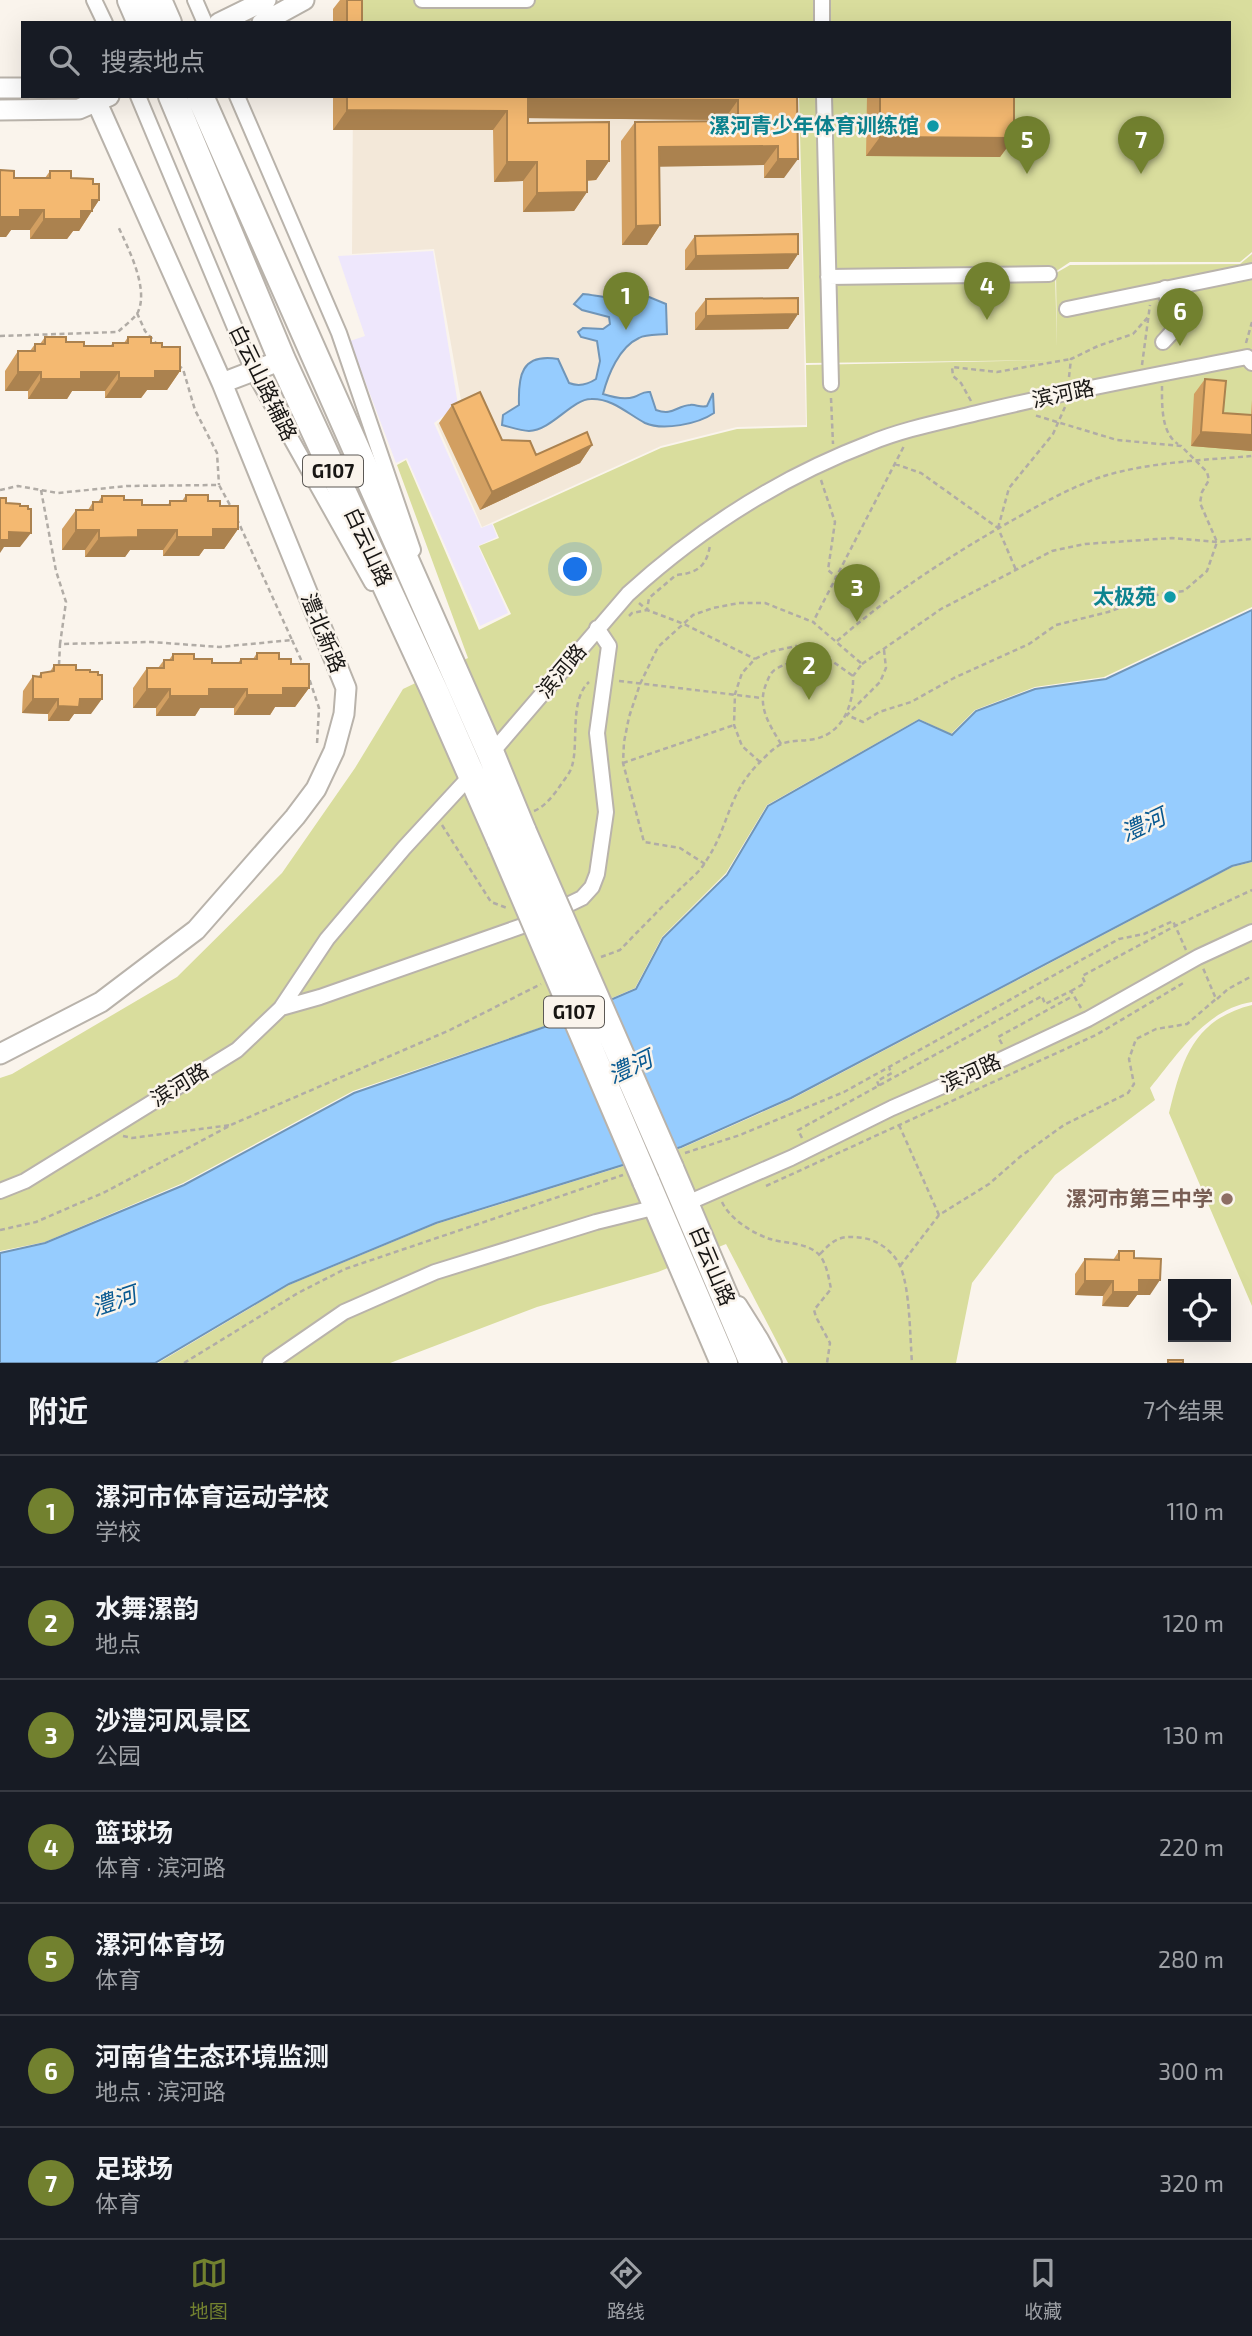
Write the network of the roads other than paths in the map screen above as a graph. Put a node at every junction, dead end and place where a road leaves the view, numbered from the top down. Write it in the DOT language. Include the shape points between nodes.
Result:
graph roads {
  1 [pos="94,0"];
  2 [pos="131,0"];
  3 [pos="158,0"];
  4 [pos="195,0"];
  5 [pos="266,0"];
  6 [pos="304,0"];
  7 [pos="422,0"];
  8 [pos="527,0"];
  9 [pos="822,0"];
  10 [pos="104,21"];
  11 [pos="140,21"];
  12 [pos="167,21"];
  13 [pos="204,21"];
  14 [pos="223,21"];
  15 [pos="266,21"];
  16 [pos="822,21"];
  17 [pos="0,88"];
  18 [pos="21,88"];
  19 [pos="100,98"];
  20 [pos="139,98"];
  21 [pos="174,98"];
  22 [pos="201,98"];
  23 [pos="238,98"];
  24 [pos="824,98"];
  25 [pos="0,110"];
  26 [pos="1252,271"];
  27 [pos="1049,274"];
  28 [pos="828,276"];
  29 [pos="1159,290"];
  30 [pos="1067,309"];
  31 [pos="1163,342"];
  32 [pos="282,360"];
  33 [pos="1250,360"];
  34 [pos="253,371"];
  35 [pos="222,383"];
  36 [pos="831,384"];
  37 [pos="597,628"];
  38 [pos="456,674"];
  39 [pos="435,692"];
  40 [pos="491,754"];
  41 [pos="472,775"];
  42 [pos="512,837"];
  43 [pos="1252,932"];
  44 [pos="281,1009"];
  45 [pos="0,1054"];
  46 [pos="0,1191"];
  47 [pos="685,1204"];
  48 [pos="657,1207"];
  49 [pos="708,1257"];
  50 [pos="687,1275"];
  51 [pos="270,1363"];
  52 [pos="711,1363"];
  53 [pos="724,1363"];
  54 [pos="753,1363"];
  55 [pos="774,1363"];
  1 -- 10 [label="street"];
  2 -- 11 [label="highway"];
  3 -- 12 [label="highway"];
  4 -- 13 [label="street"];
  5 -- 14 [label="street"];
  6 -- 15 [label="street"];
  7 -- 8 [label="street"];
  9 -- 16 [label="street"];
  17 -- 18 [label="street"];
  19 -- 25 [label="street" via="79,109"];
  19 -- 35 [label="street, 澧北新路"];
  20 -- 34 [label="street, 白云山路辅路"];
  21 -- 32 [label="highway, 白云山路 / G107"];
  22 -- 38 [label="highway, 白云山路 / G107"];
  23 -- 38 [label="street" via="339,333"];
  24 -- 28 [label="street"];
  26 -- 29 [label="street"];
  27 -- 28 [label="street"];
  28 -- 36 [label="street"];
  29 -- 30 [label="street"];
  29 -- 31 [label="street" via="1174,330"];
  32 -- 34 [label="street"];
  32 -- 39 [label="highway, 白云山路 / G107"];
  33 -- 37 [label="street, 滨河路" via="1069,391 870,442 755,498 709,529 628,594"];
  34 -- 35 [label="street"];
  34 -- 39 [label="street, 白云山路辅路"];
  35 -- 45 [label="street, 澧北新路" via="346,688 334,751 316,789 295,817 196,930 102,1002"];
  37 -- 40 [label="street, 滨河路"];
  37 -- 44 [label="street" via="609,646 597,733 606,812 592,887 582,898 528,924"];
  38 -- 40 [label="highway, 白云山路 / G107"];
  39 -- 41 [label="highway, 白云山路 / G107"];
  40 -- 41 [label="street, 滨河路"];
  40 -- 42 [label="highway, 白云山路 / G107"];
  41 -- 42 [label="highway, 白云山路 / G107"];
  41 -- 44 [label="street, 滨河路" via="327,939"];
  42 -- 47 [label="highway, 白云山路 / G107, bridge" via="674,1162"];
  42 -- 48 [label="highway, 白云山路 / G107, bridge" via="638,1177"];
  43 -- 47 [label="street, 滨河路" via="1088,1018"];
  44 -- 46 [label="street, 滨河路" via="237,1050 25,1181"];
  47 -- 49 [label="highway, 白云山路 / G107"];
  48 -- 50 [label="highway, 白云山路 / G107"];
  48 -- 51 [label="street" via="435,1272 344,1312"];
  49 -- 54 [label="highway, 白云山路 / G107"];
  49 -- 55 [label="street"];
  50 -- 52 [label="street"];
  50 -- 53 [label="highway, 白云山路 / G107"];
}
